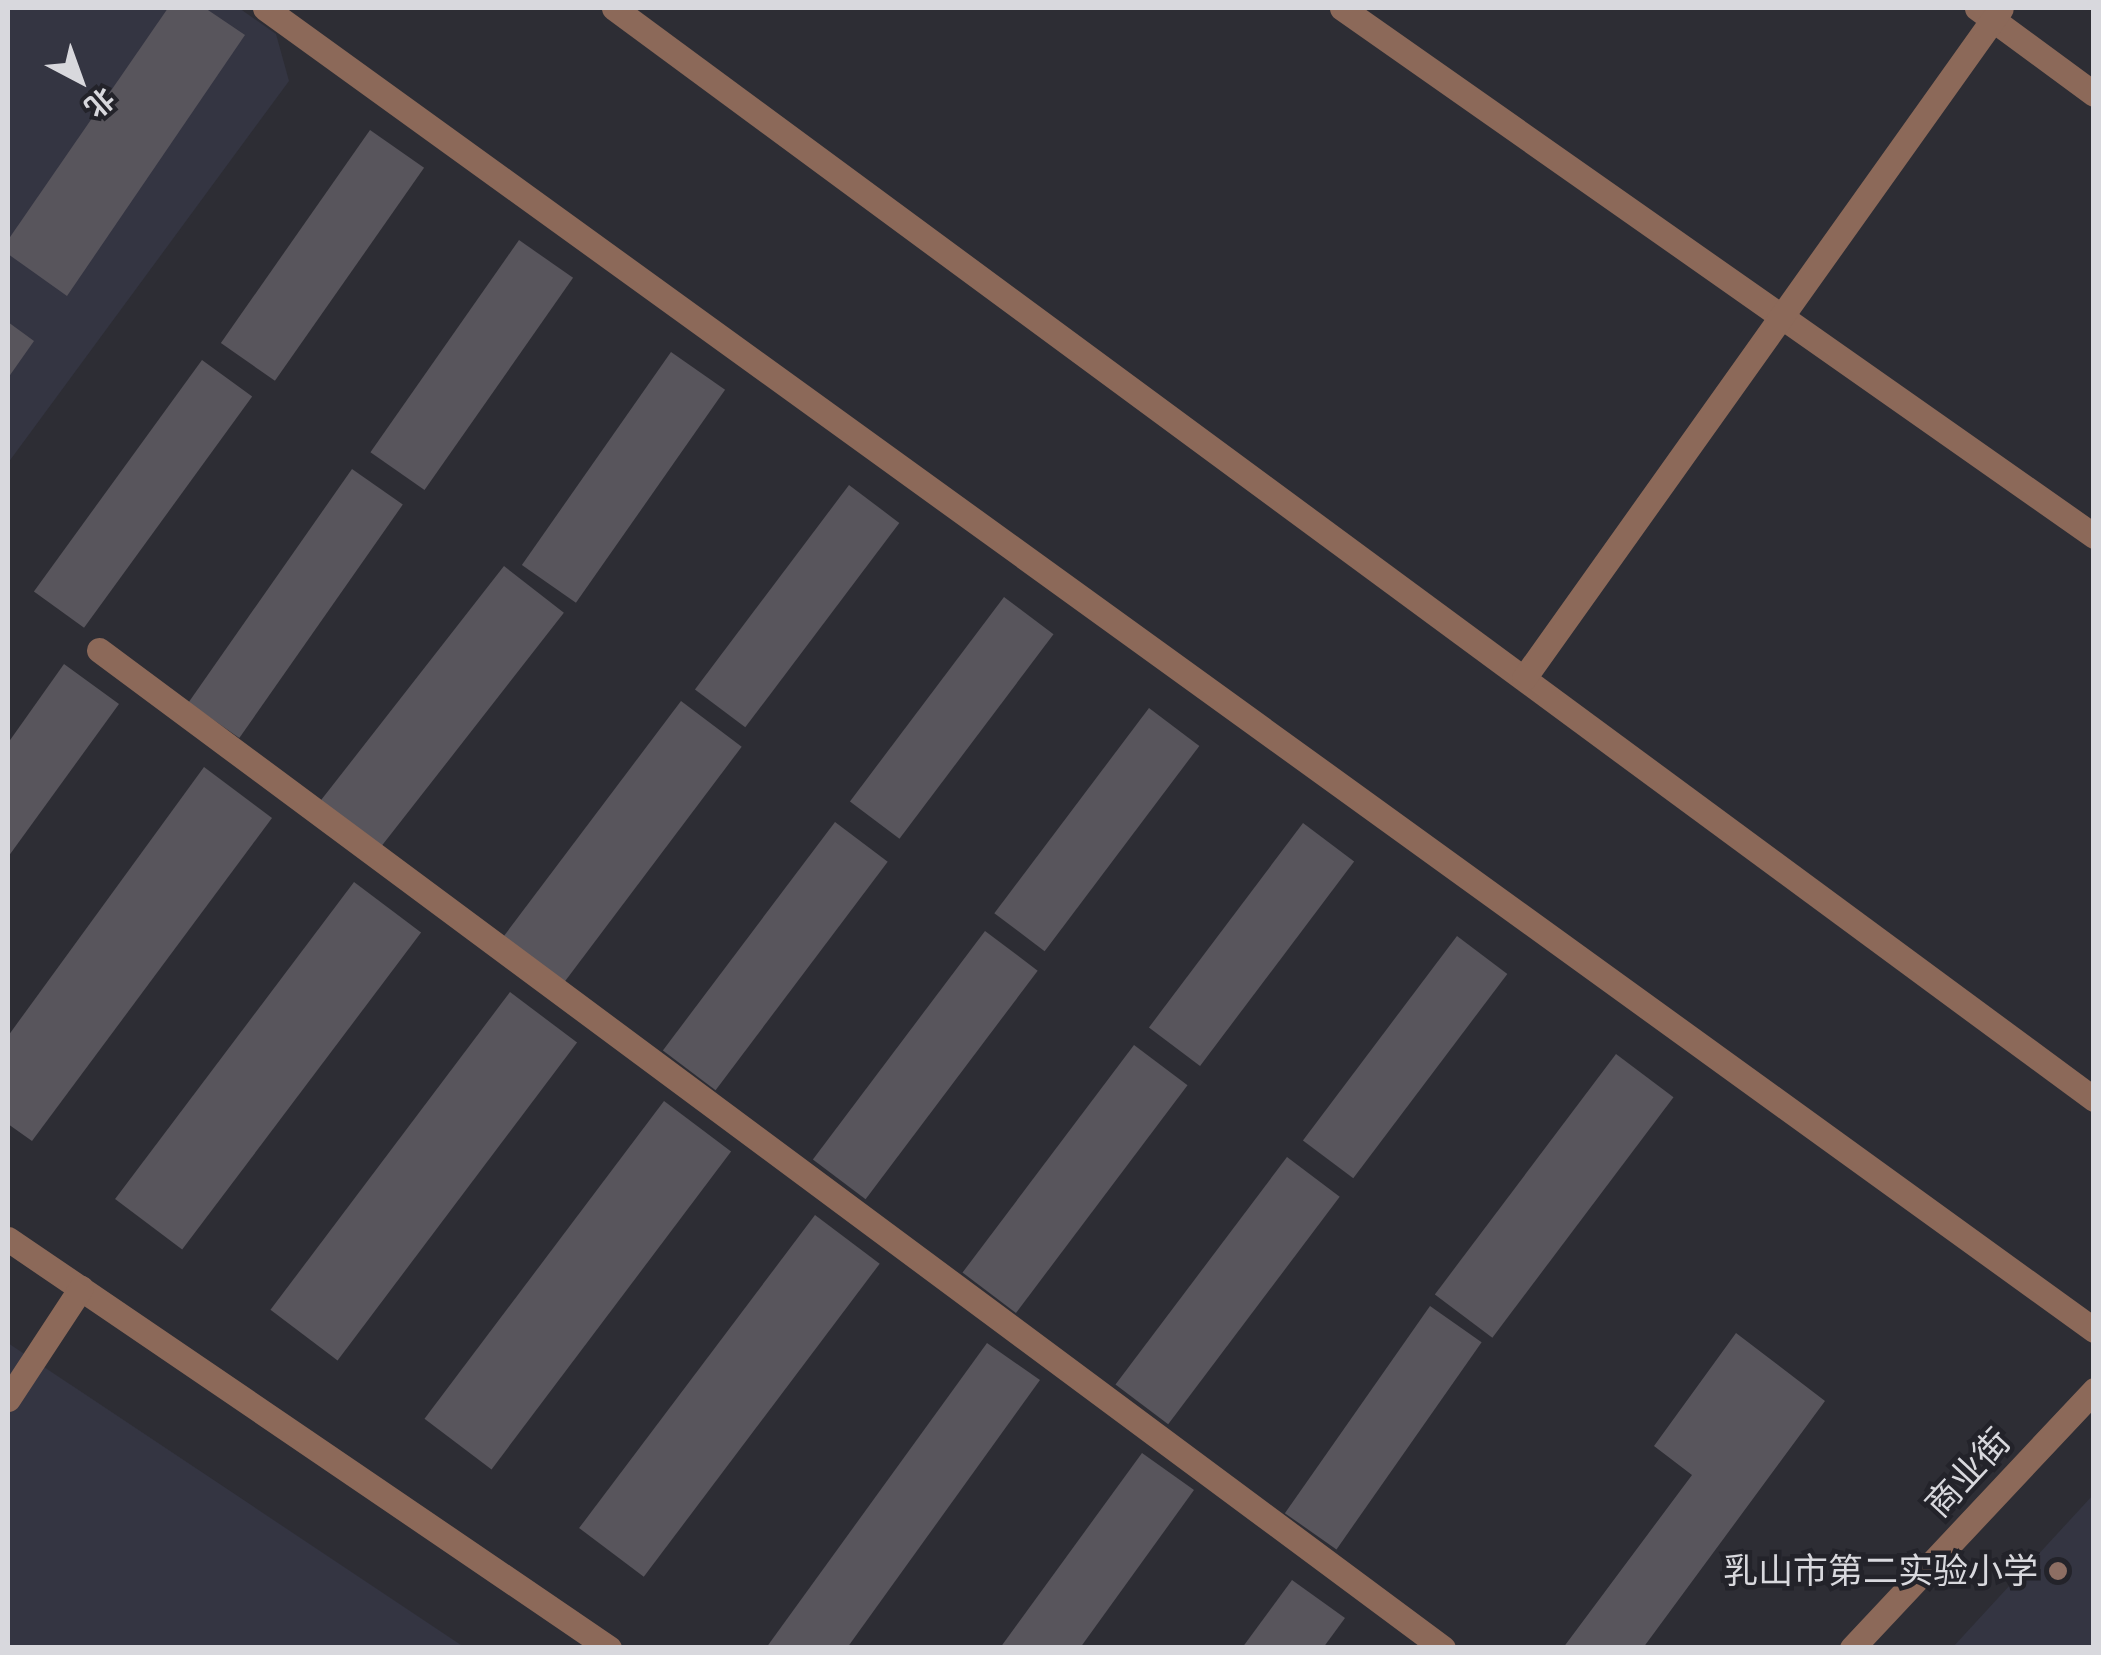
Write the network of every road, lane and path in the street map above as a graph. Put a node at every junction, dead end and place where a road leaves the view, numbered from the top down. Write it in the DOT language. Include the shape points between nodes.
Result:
graph roads {
  1 [pos="265,8"];
  2 [pos="614,8"];
  3 [pos="1342,8"];
  4 [pos="1990,11"];
  5 [pos="2094,94"];
  6 [pos="1781,317"];
  7 [pos="2094,536"];
  8 [pos="99,650"];
  9 [pos="1524,678"];
  10 [pos="2094,1099"];
  11 [pos="8,1238"];
  12 [pos="80,1288"];
  13 [pos="2094,1330"];
  14 [pos="2094,1390"];
  15 [pos="8,1399"];
  16 [pos="609,1648"];
  17 [pos="1444,1648"];
  18 [pos="1852,1648"];
  1 -- 13 [label="street"];
  2 -- 9 [label="street"];
  3 -- 6 [label="street"];
  4 -- 5 [label="street"];
  4 -- 6 [label="street"];
  6 -- 7 [label="street"];
  6 -- 9 [label="street"];
  8 -- 17 [label="street"];
  9 -- 10 [label="street"];
  11 -- 12 [label="street"];
  12 -- 15 [label="street"];
  12 -- 16 [label="street"];
  14 -- 18 [label="street, 商业街"];
}
